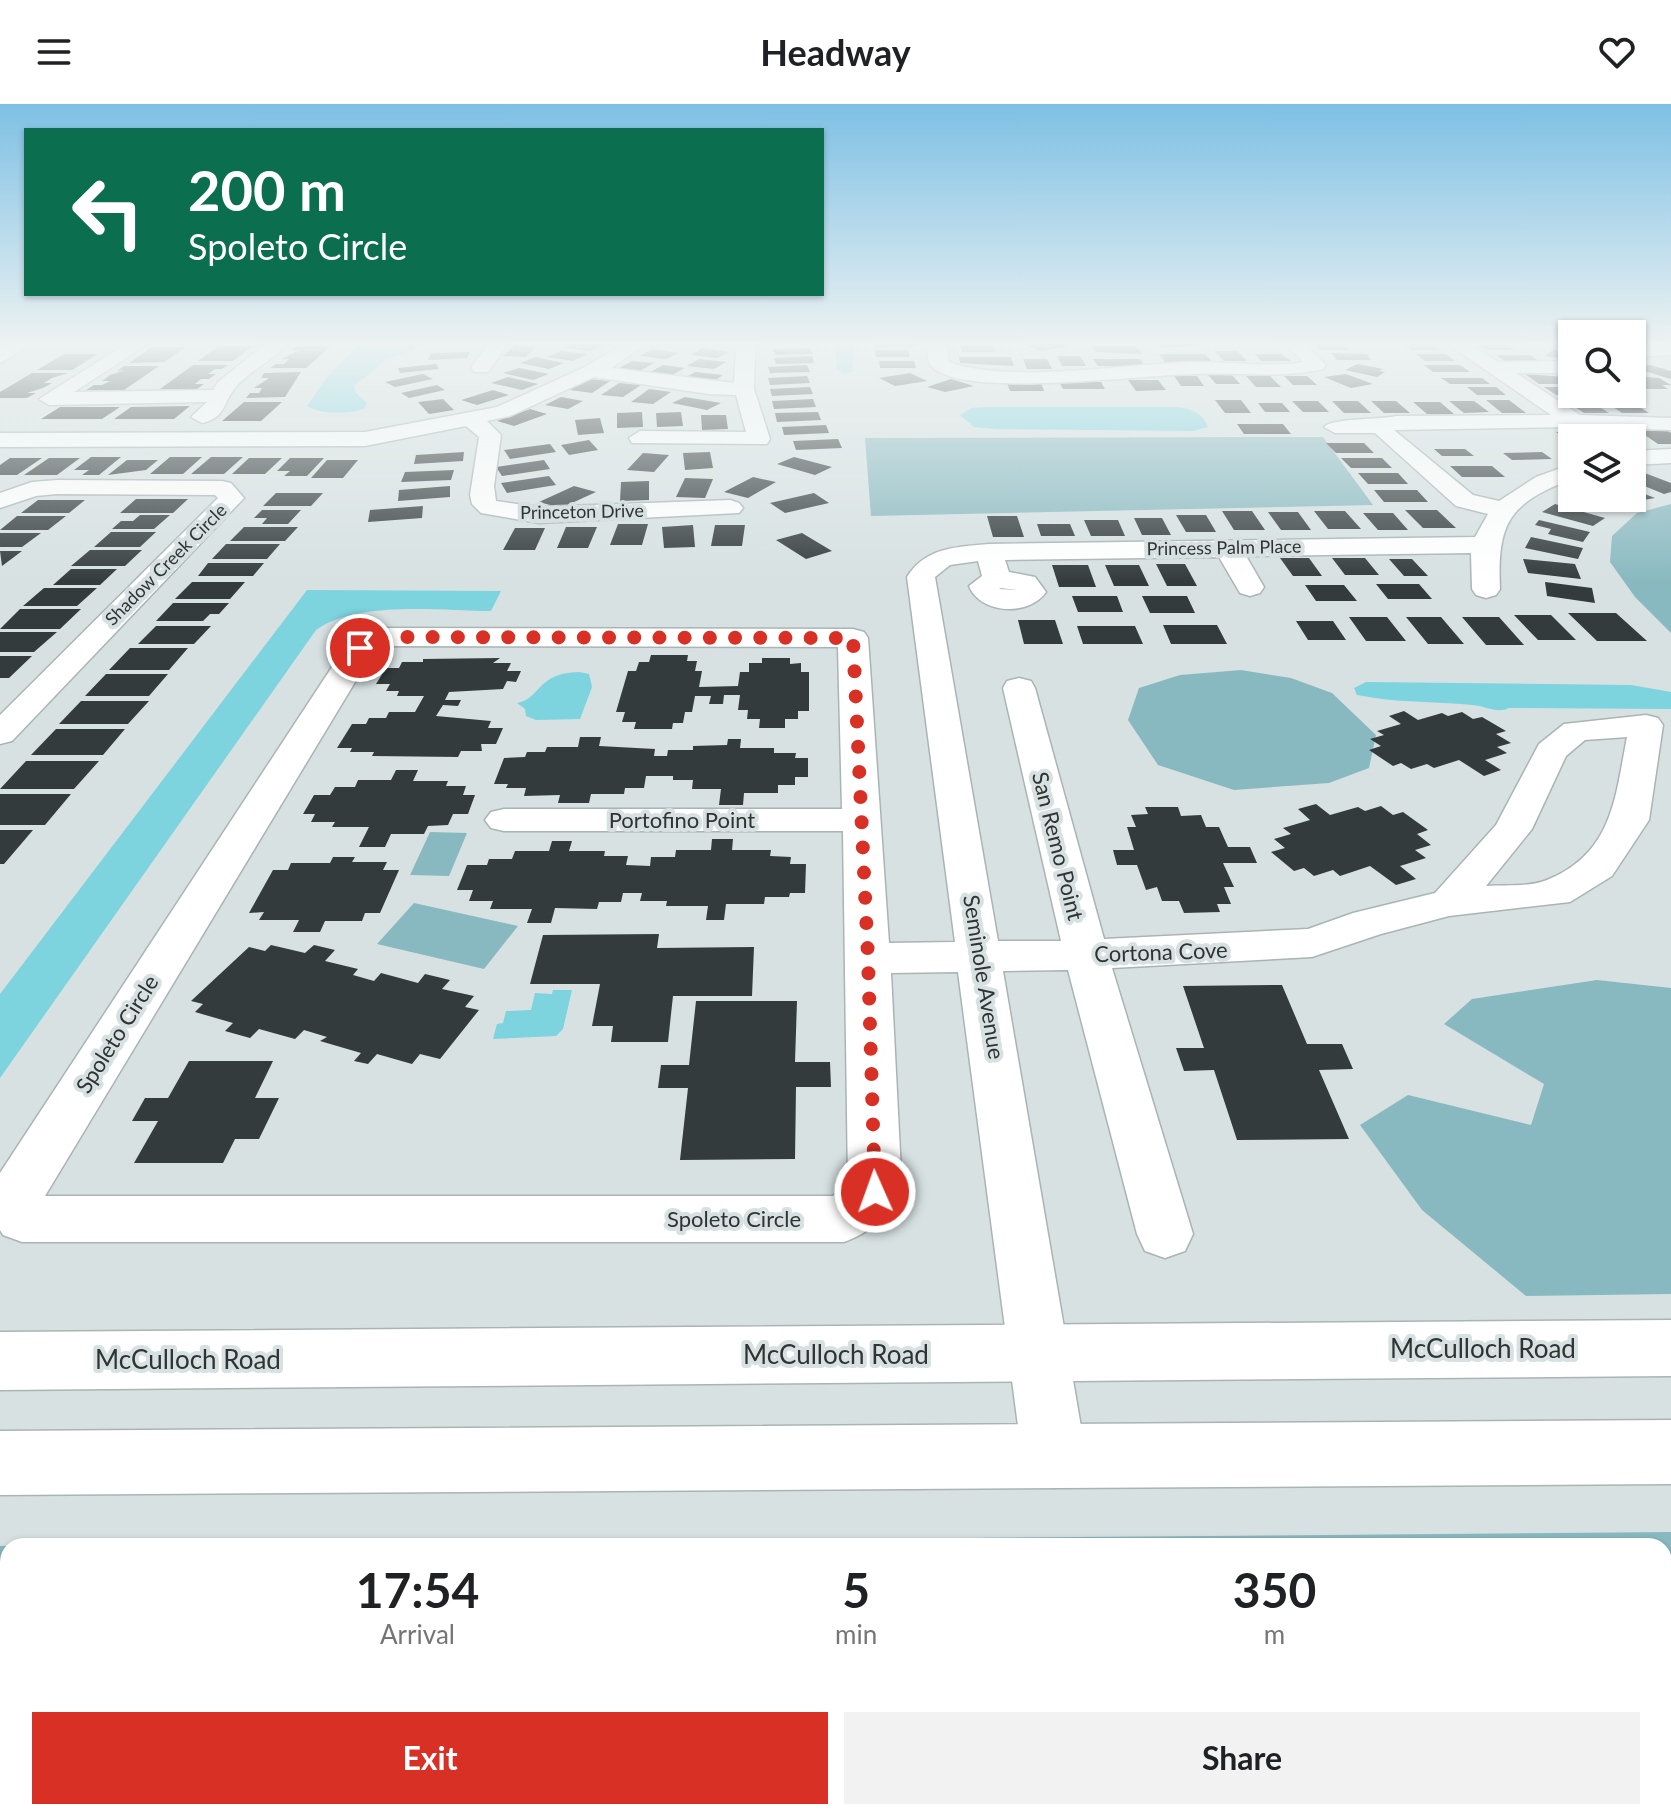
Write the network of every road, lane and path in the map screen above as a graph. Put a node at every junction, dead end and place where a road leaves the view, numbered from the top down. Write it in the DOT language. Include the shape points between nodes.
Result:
graph roads {
  1 [pos="31,422"];
  2 [pos="460,422"];
  3 [pos="474,422"];
  4 [pos="754,422"];
  5 [pos="1396,422"];
  6 [pos="1608,422"];
  7 [pos="1671,424"];
  8 [pos="1335,427"];
  9 [pos="1381,427"];
  10 [pos="640,438"];
  11 [pos="1671,456"];
  12 [pos="1646,457"];
  13 [pos="1558,476"];
  14 [pos="0,501"];
  15 [pos="730,508"];
  16 [pos="1501,509"];
  17 [pos="1486,545"];
  18 [pos="1227,547"];
  19 [pos="993,566"];
  20 [pos="1250,587"];
  21 [pos="1486,589"];
  22 [pos="1019,688"];
  23 [pos="0,734"];
  24 [pos="504,820"];
  25 [pos="860,820"];
  26 [pos="1449,903"];
  27 [pos="1086,955"];
  28 [pos="981,957"];
  29 [pos="868,958"];
  30 [pos="1165,1234"];
  31 [pos="1671,1348"];
  32 [pos="1040,1353"];
  33 [pos="0,1361"];
  34 [pos="1671,1452"];
  35 [pos="1054,1456"];
  36 [pos="0,1463"];
  1 -- 2 [label="street" via="216,436 365,439"];
  3 -- 15 [label="street, Princeton Drive" via="490,435 492,449 480,479 480,493 490,508 539,515"];
  4 -- 10 [label="street" via="759,439"];
  5 -- 9 [label="street"];
  6 -- 7 [label="street"];
  8 -- 9 [label="street"];
  9 -- 16 [label="street" via="1465,501"];
  11 -- 12 [label="street"];
  13 -- 16 [label="street"];
  14 -- 23 [label="street, Shadow Creek Circle" via="32,489 57,487 222,488 232,498"];
  16 -- 17 [label="street"];
  17 -- 18 [label="street, Princess Palm Place"];
  17 -- 21 [label="street"];
  18 -- 19 [label="street, Princess Palm Place"];
  18 -- 20 [label="street"];
  19 -- 28 [label="street, Seminole Avenue" via="936,560 925,566 921,577"];
  22 -- 27 [label="street, San Remo Point"];
  24 -- 25 [label="street, Portofino Point"];
  25 -- 29 [label="street, Spoleto Circle"];
  25 -- 29 [label="street, Spoleto Circle" via="853,638 379,637 360,648 17,1192 22,1219 844,1219 875,1192"];
  26 -- 26 [label="street, Cortona Cove" via="1513,829 1551,751 1576,731 1646,725 1630,820 1598,867 1555,893"];
  26 -- 27 [label="street, Cortona Cove" via="1312,943"];
  27 -- 28 [label="street, Cortona Cove"];
  27 -- 30 [label="street, San Remo Point"];
  28 -- 29 [label="street, Cortona Cove"];
  28 -- 32 [label="street, Seminole Avenue"];
  31 -- 32 [label="street, McCulloch Road"];
  32 -- 33 [label="street, McCulloch Road"];
  32 -- 35 [label="street, Seminole Avenue"];
  34 -- 35 [label="street"];
  35 -- 36 [label="street"];
}
